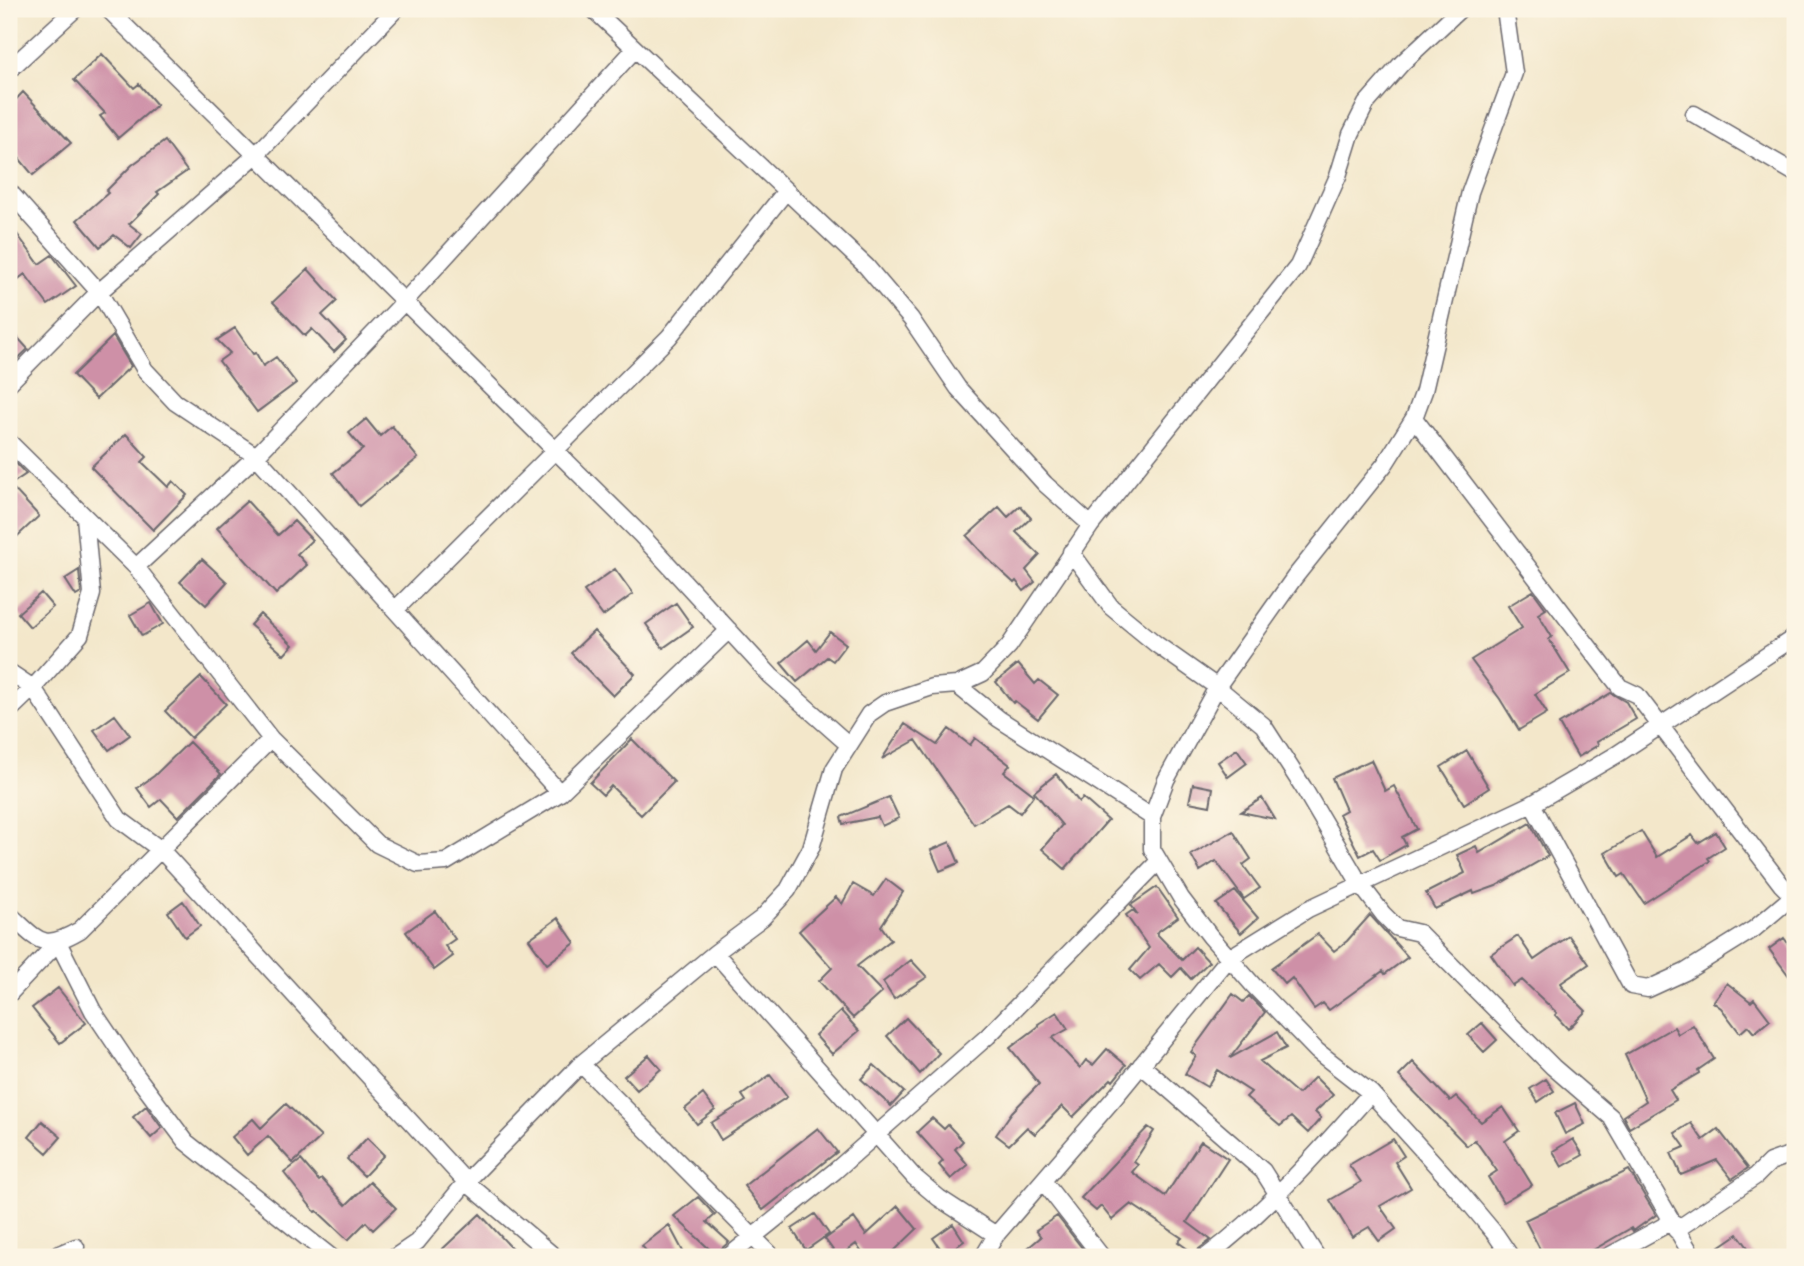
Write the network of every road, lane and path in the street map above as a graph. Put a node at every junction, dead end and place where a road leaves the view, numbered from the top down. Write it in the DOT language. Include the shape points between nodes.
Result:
graph roads {
  1 [pos="75,9"];
  2 [pos="108,9"];
  3 [pos="396,9"];
  4 [pos="593,9"];
  5 [pos="1460,9"];
  6 [pos="1505,9"];
  7 [pos="635,49"];
  8 [pos="9,69"];
  9 [pos="1694,114"];
  10 [pos="256,155"];
  11 [pos="1795,173"];
  12 [pos="9,191"];
  13 [pos="786,191"];
  14 [pos="99,292"];
  15 [pos="404,302"];
  16 [pos="9,383"];
  17 [pos="1414,418"];
  18 [pos="9,442"];
  19 [pos="555,452"];
  20 [pos="257,456"];
  21 [pos="85,517"];
  22 [pos="1091,525"];
  23 [pos="1072,552"];
  24 [pos="136,567"];
  25 [pos="395,610"];
  26 [pos="729,630"];
  27 [pos="1795,639"];
  28 [pos="9,672"];
  29 [pos="957,685"];
  30 [pos="1217,687"];
  31 [pos="33,688"];
  32 [pos="9,711"];
  33 [pos="1660,726"];
  34 [pos="271,739"];
  35 [pos="849,745"];
  36 [pos="560,793"];
  37 [pos="1532,804"];
  38 [pos="1152,817"];
  39 [pos="161,850"];
  40 [pos="1159,861"];
  41 [pos="1360,884"];
  42 [pos="1794,896"];
  43 [pos="9,914"];
  44 [pos="58,942"];
  45 [pos="715,953"];
  46 [pos="1229,958"];
  47 [pos="9,994"];
  48 [pos="581,1064"];
  49 [pos="1141,1065"];
  50 [pos="1371,1093"];
  51 [pos="876,1135"];
  52 [pos="1795,1153"];
  53 [pos="1043,1181"];
  54 [pos="466,1182"];
  55 [pos="1278,1194"];
  56 [pos="1673,1226"];
  57 [pos="996,1235"];
  58 [pos="752,1237"];
  59 [pos="76,1247"];
  60 [pos="52,1257"];
  61 [pos="331,1257"];
  62 [pos="395,1257"];
  63 [pos="555,1257"];
  64 [pos="728,1257"];
  65 [pos="773,1257"];
  66 [pos="983,1257"];
  67 [pos="1102,1257"];
  68 [pos="1206,1257"];
  69 [pos="1317,1257"];
  70 [pos="1511,1257"];
  71 [pos="1608,1257"];
  72 [pos="1693,1257"];
  1 -- 8 [label="street"];
  2 -- 10 [label="street"];
  3 -- 10 [label="street"];
  4 -- 7 [label="street"];
  5 -- 22 [label="street" via="1366,104 1298,266"];
  6 -- 17 [label="street" via="1514,73 1470,192"];
  7 -- 13 [label="street"];
  7 -- 15 [label="street"];
  9 -- 11 [label="street"];
  10 -- 14 [label="street"];
  10 -- 15 [label="street"];
  12 -- 14 [label="street"];
  13 -- 19 [label="street" via="668,337"];
  13 -- 22 [label="street" via="866,266 911,319 958,388 1045,485"];
  14 -- 16 [label="street"];
  14 -- 20 [label="street" via="145,370 175,402"];
  15 -- 19 [label="street"];
  15 -- 20 [label="street"];
  17 -- 30 [label="street" via="1385,464 1294,578"];
  17 -- 33 [label="street" via="1620,687 1637,695"];
  18 -- 21 [label="street"];
  19 -- 25 [label="street"];
  19 -- 26 [label="street"];
  20 -- 24 [label="street"];
  20 -- 25 [label="street"];
  21 -- 24 [label="street"];
  21 -- 31 [label="street" via="92,594 80,635"];
  22 -- 23 [label="street"];
  23 -- 29 [label="street" via="1009,646 983,673"];
  23 -- 30 [label="street" via="1111,607"];
  24 -- 34 [label="street"];
  25 -- 36 [label="street"];
  26 -- 35 [label="street" via="771,676"];
  26 -- 36 [label="street"];
  27 -- 33 [label="street"];
  28 -- 31 [label="street"];
  29 -- 35 [label="street" via="932,687 885,703 869,714"];
  29 -- 38 [label="street" via="999,719"];
  30 -- 38 [label="street" via="1166,780"];
  30 -- 41 [label="street" via="1263,726"];
  31 -- 32 [label="street"];
  31 -- 39 [label="street" via="120,819"];
  33 -- 37 [label="street"];
  33 -- 42 [label="street"];
  34 -- 36 [label="street" via="377,844 418,864 446,862"];
  34 -- 39 [label="street"];
  35 -- 45 [label="street" via="834,769 811,848 788,890 762,918"];
  37 -- 41 [label="street"];
  37 -- 42 [label="street" via="1631,986 1648,989 1685,972 1754,929"];
  38 -- 40 [label="street" via="1152,849"];
  39 -- 44 [label="street" via="80,930"];
  39 -- 54 [label="street"];
  40 -- 46 [label="street" via="1181,898"];
  40 -- 51 [label="street" via="988,1036"];
  41 -- 46 [label="street" via="1308,909"];
  41 -- 56 [label="street" via="1397,928 1419,933 1553,1067 1611,1117"];
  43 -- 44 [label="street" via="39,941"];
  44 -- 47 [label="street"];
  44 -- 61 [label="street" via="93,1011 186,1142"];
  45 -- 48 [label="street"];
  45 -- 51 [label="street"];
  46 -- 49 [label="street"];
  46 -- 50 [label="street" via="1317,1051"];
  48 -- 54 [label="street"];
  48 -- 58 [label="street"];
  49 -- 53 [label="street"];
  49 -- 55 [label="street" via="1264,1171"];
  50 -- 55 [label="street"];
  50 -- 70 [label="street"];
  51 -- 57 [label="street" via="939,1198"];
  51 -- 58 [label="street"];
  52 -- 56 [label="street" via="1770,1162 1756,1176"];
  53 -- 57 [label="street"];
  53 -- 67 [label="street"];
  54 -- 62 [label="street" via="417,1242"];
  54 -- 63 [label="street"];
  55 -- 68 [label="street"];
  55 -- 69 [label="street"];
  56 -- 71 [label="street"];
  56 -- 72 [label="street"];
  57 -- 66 [label="street"];
  58 -- 64 [label="street"];
  58 -- 65 [label="street"];
  59 -- 60 [label="street"];
}
